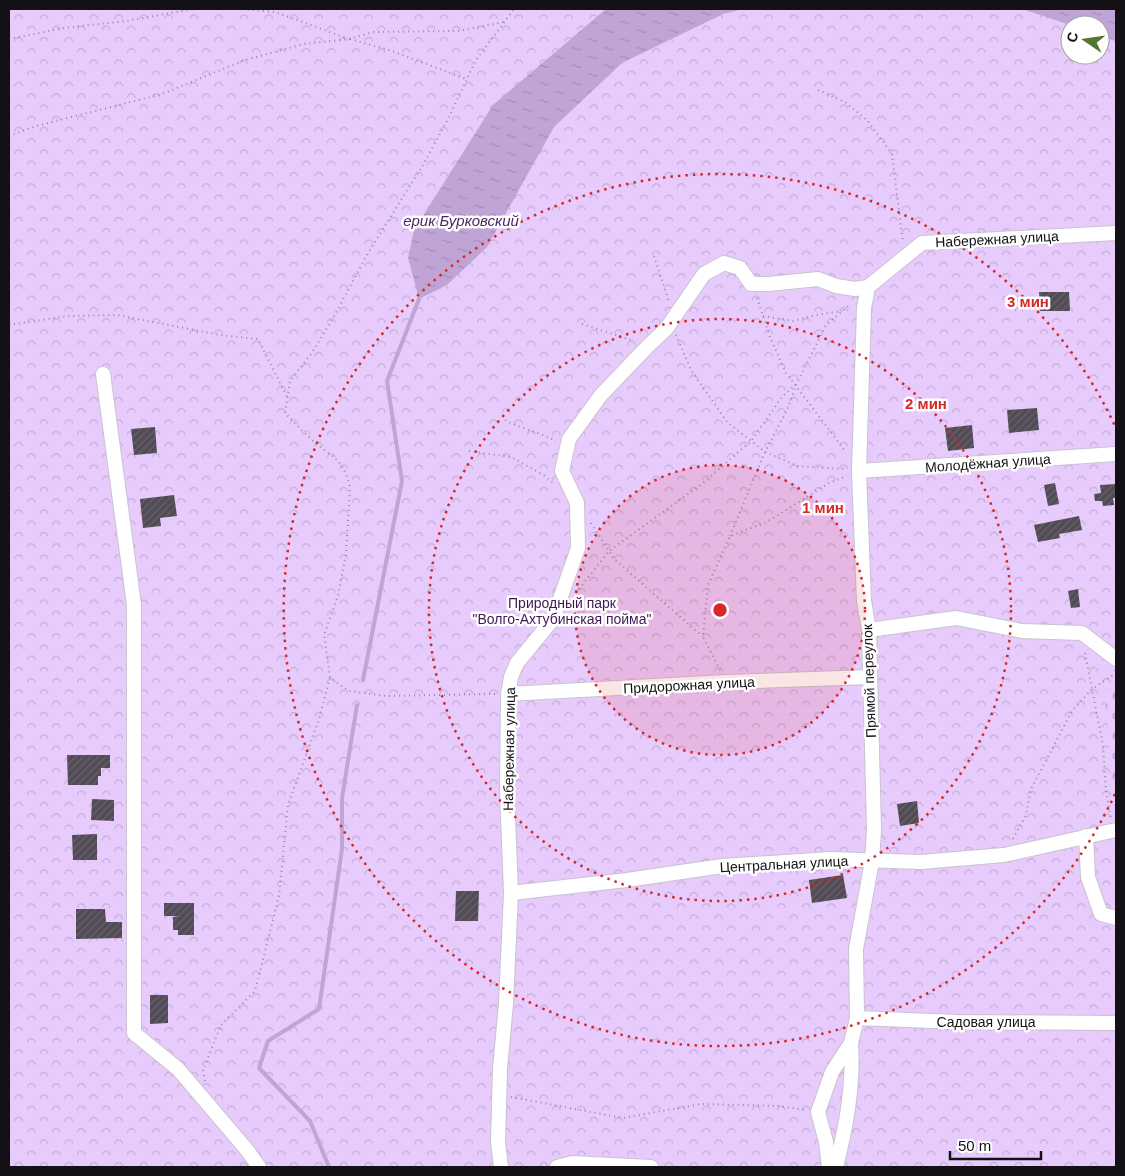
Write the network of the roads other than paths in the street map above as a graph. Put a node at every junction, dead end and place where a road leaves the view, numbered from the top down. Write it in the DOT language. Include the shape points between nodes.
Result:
graph roads {
  1 [pos="1116,233"];
  2 [pos="868,287"];
  3 [pos="103,374"];
  4 [pos="1116,454"];
  5 [pos="859,471"];
  6 [pos="869,630"];
  7 [pos="1116,659"];
  8 [pos="870,678"];
  9 [pos="508,694"];
  10 [pos="1114,830"];
  11 [pos="1086,836"];
  12 [pos="872,861"];
  13 [pos="511,893"];
  14 [pos="1116,918"];
  15 [pos="857,1018"];
  16 [pos="1116,1023"];
  17 [pos="851,1044"];
  18 [pos="259,1167"];
  19 [pos="501,1167"];
  20 [pos="557,1167"];
  21 [pos="651,1167"];
  22 [pos="829,1167"];
  23 [pos="836,1167"];
  1 -- 2 [label="street, Набережная улица" via="922,243"];
  2 -- 5 [label="street, Прямой переулок" via="864,308"];
  2 -- 9 [label="street, Набережная улица" via="836,286 818,279 751,284 740,268 724,263 704,274 666,329 601,395 569,440 562,471 577,502 578,548 553,619 517,663"];
  3 -- 18 [label="street" via="134,605 134,1033 178,1070"];
  4 -- 5 [label="street, Молодёжная улица"];
  5 -- 6 [label="street, Прямой переулок" via="864,601"];
  6 -- 7 [label="street" via="956,618 1022,631 1082,634"];
  6 -- 8 [label="street, Прямой переулок"];
  8 -- 9 [label="street, Придорожная улица"];
  8 -- 12 [label="street, Прямой переулок"];
  9 -- 13 [label="street, Набережная улица"];
  10 -- 11 [label="street, Центральная улица"];
  11 -- 12 [label="street, Центральная улица" via="1004,855 921,862"];
  11 -- 14 [label="street" via="1088,877 1101,914"];
  12 -- 13 [label="street, Центральная улица" via="830,859 722,866"];
  12 -- 15 [label="street, Прямой переулок" via="856,949"];
  13 -- 19 [label="street, Набережная улица" via="499,1094"];
  15 -- 16 [label="street, Садовая улица"];
  15 -- 17 [label="street, Прямой переулок"];
  17 -- 22 [label="street, Прямой переулок" via="832,1072 818,1112"];
  17 -- 23 [label="street, Прямой переулок" via="853,1067 845,1132"];
  20 -- 21 [label="street" via="572,1163"];
}
